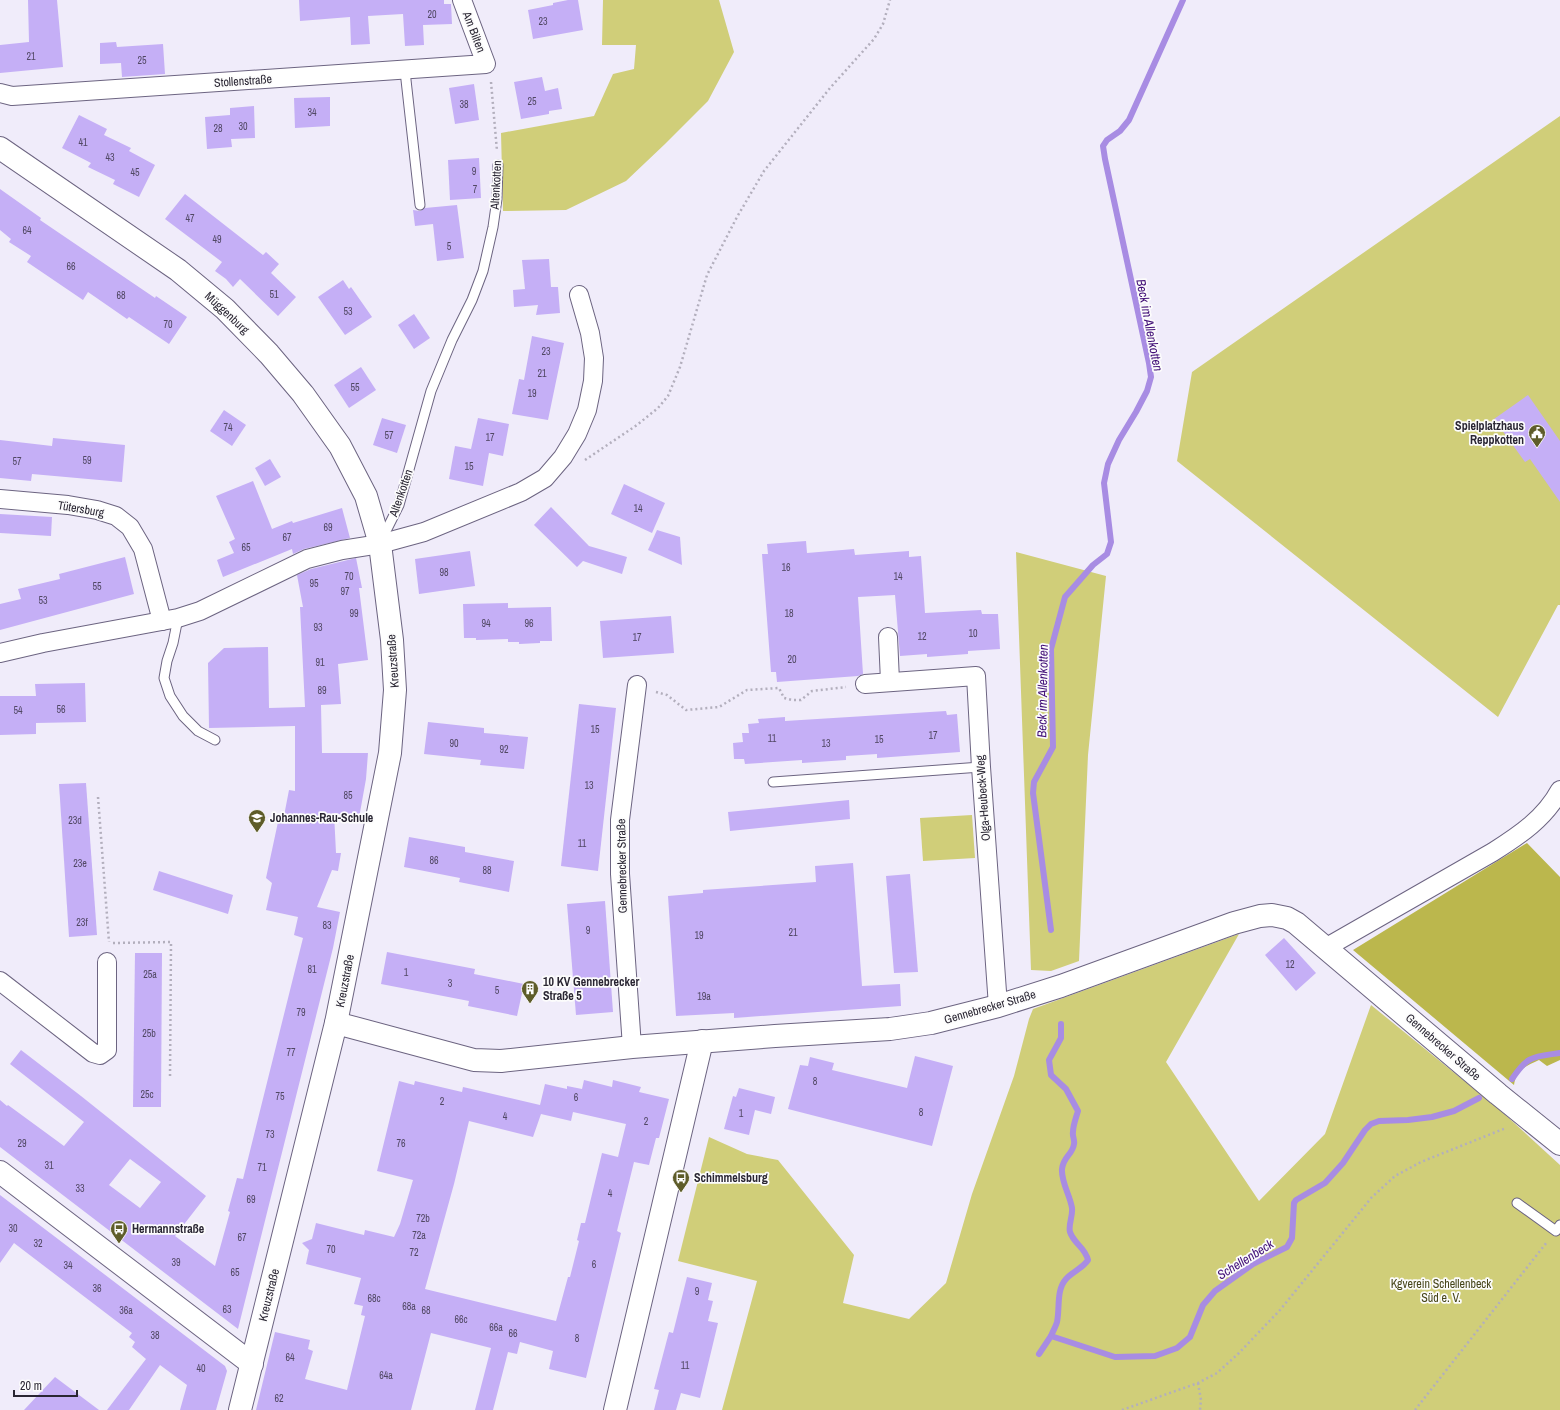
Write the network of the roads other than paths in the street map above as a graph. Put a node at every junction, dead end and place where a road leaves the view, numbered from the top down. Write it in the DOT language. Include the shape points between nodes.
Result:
graph roads {
  1 [pos="462,0"];
  2 [pos="404,71"];
  3 [pos="488,71"];
  4 [pos="0,93"];
  5 [pos="0,148"];
  6 [pos="498,165"];
  7 [pos="420,205"];
  8 [pos="579,295"];
  9 [pos="0,499"];
  10 [pos="380,544"];
  11 [pos="170,620"];
  12 [pos="888,638"];
  13 [pos="0,653"];
  14 [pos="890,681"];
  15 [pos="865,684"];
  16 [pos="637,685"];
  17 [pos="215,740"];
  18 [pos="981,767"];
  19 [pos="773,782"];
  20 [pos="1560,790"];
  21 [pos="1327,947"];
  22 [pos="107,962"];
  23 [pos="0,981"];
  24 [pos="998,1006"];
  25 [pos="336,1023"];
  26 [pos="702,1041"];
  27 [pos="632,1047"];
  28 [pos="1560,1144"];
  29 [pos="0,1172"];
  30 [pos="1517,1203"];
  31 [pos="1558,1228"];
  32 [pos="252,1364"];
  33 [pos="240,1410"];
  34 [pos="614,1410"];
  1 -- 3 [label="street, Am Bilten"];
  2 -- 3 [label="street, Stollenstraße"];
  2 -- 4 [label="street, Stollenstraße" via="12,96"];
  2 -- 7 [label="lane"];
  5 -- 10 [label="main road, Müggenburg" via="178,270 225,308 303,394 340,446 366,496"];
  6 -- 10 [label="lane, Altenkotten" via="497,199 483,271 431,391 399,505"];
  8 -- 10 [label="street" via="590,333 593,381 587,410 564,457 545,478 521,492 424,532"];
  9 -- 11 [label="street, Tütersburg" via="68,505 116,516 130,527 143,549"];
  10 -- 11 [label="street" via="306,559 200,611"];
  10 -- 25 [label="main road, Kreuzstraße" via="392,640 395,690 390,753"];
  11 -- 13 [label="street"];
  11 -- 17 [label="lane" via="173,643 164,678 170,696 183,716 198,730"];
  12 -- 14 [label="street"];
  14 -- 15 [label="street, Olga-Heubeck-Weg"];
  14 -- 18 [label="street, Olga-Heubeck-Weg" via="976,676"];
  16 -- 27 [label="street, Gennebrecker Straße" via="620,820 620,874"];
  18 -- 19 [label="lane"];
  18 -- 24 [label="street, Olga-Heubeck-Weg"];
  20 -- 21 [label="street" via="1542,816 1520,835"];
  21 -- 24 [label="main road, Gennebrecker Straße" via="1287,918 1260,916"];
  21 -- 28 [label="main road, Gennebrecker Straße"];
  22 -- 23 [label="street" via="107,1050 100,1055 93,1053"];
  24 -- 26 [label="main road, Gennebrecker Straße" via="931,1024 890,1029"];
  25 -- 27 [label="main road, Gennebrecker Straße" via="474,1060 501,1061"];
  25 -- 32 [label="main road, Kreuzstraße"];
  26 -- 27 [label="main road, Gennebrecker Straße"];
  26 -- 34 [label="main road"];
  29 -- 32 [label="main road"];
  30 -- 31 [label="lane"];
  32 -- 33 [label="main road, Kreuzstraße"];
}
